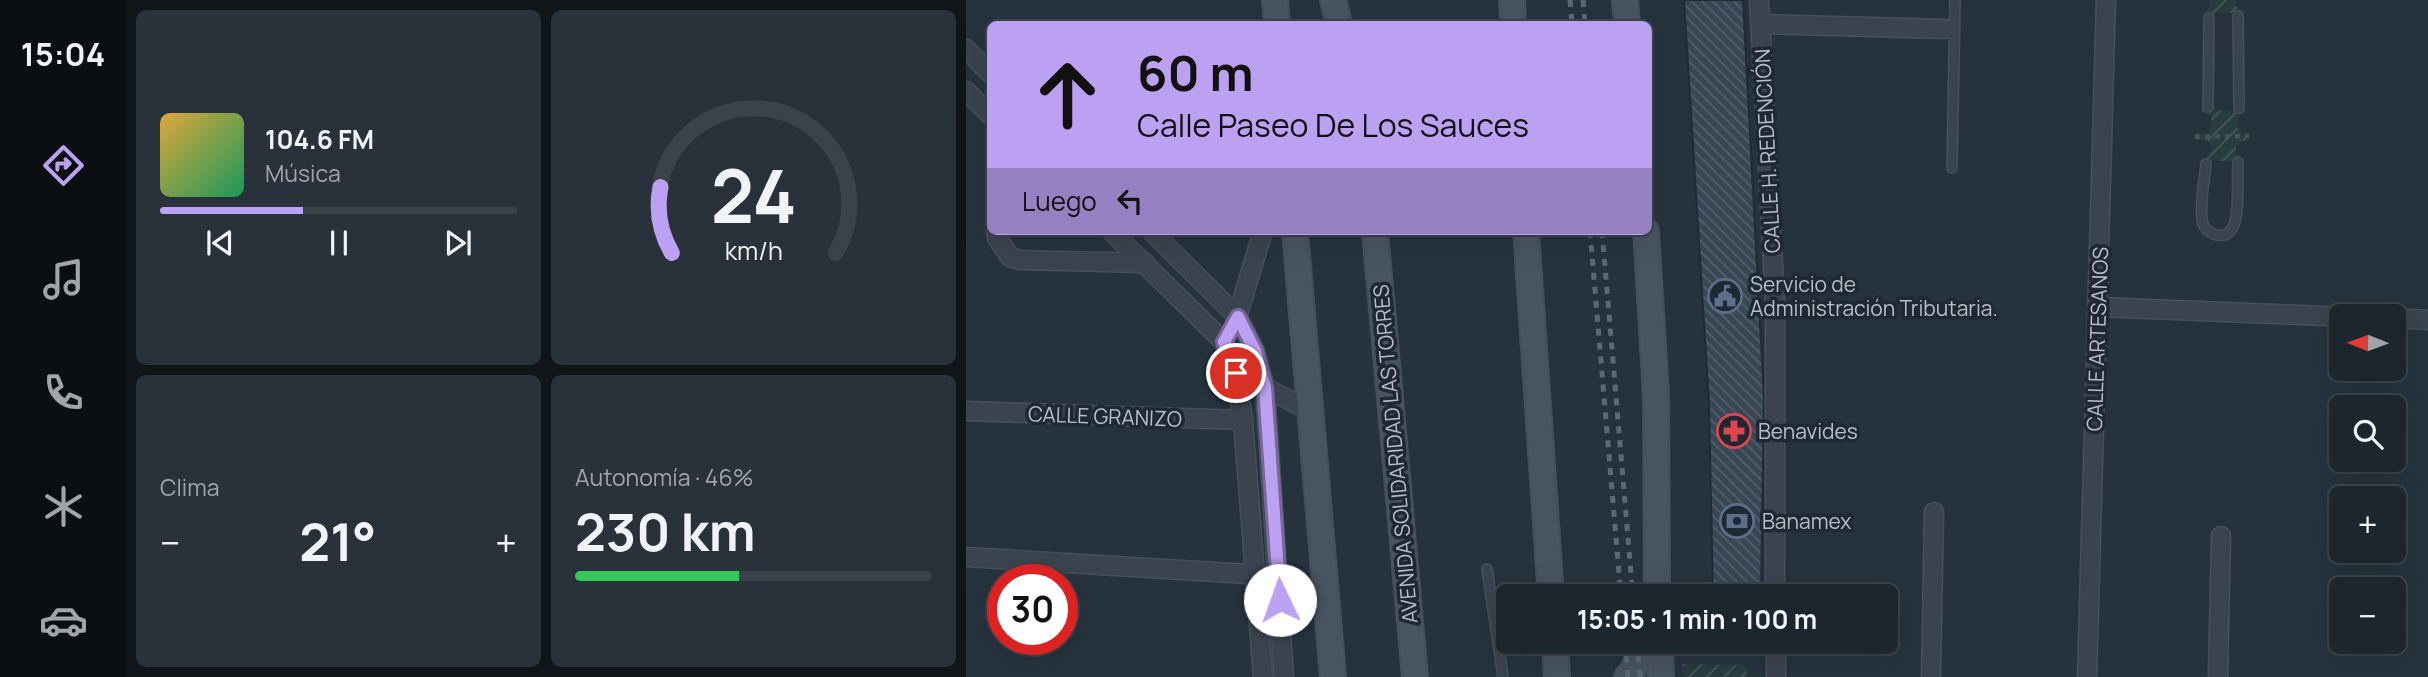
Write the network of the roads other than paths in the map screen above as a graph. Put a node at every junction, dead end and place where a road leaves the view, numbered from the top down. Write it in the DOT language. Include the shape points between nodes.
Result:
graph roads {
  1 [pos="1275,0"];
  2 [pos="1333,0"];
  3 [pos="1512,0"];
  4 [pos="1625,0"];
  5 [pos="1759,0"];
  6 [pos="1955,0"];
  7 [pos="2106,0"];
  8 [pos="2238,16"];
  9 [pos="2209,18"];
  10 [pos="1277,21"];
  11 [pos="1338,21"];
  12 [pos="1513,21"];
  13 [pos="1627,21"];
  14 [pos="1760,24"];
  15 [pos="1944,29"];
  16 [pos="966,49"];
  17 [pos="987,70"];
  18 [pos="966,91"];
  19 [pos="2208,107"];
  20 [pos="2239,108"];
  21 [pos="987,112"];
  22 [pos="2238,162"];
  23 [pos="2206,164"];
  24 [pos="1952,168"];
  25 [pos="997,235"];
  26 [pos="1115,235"];
  27 [pos="1155,235"];
  28 [pos="1262,235"];
  29 [pos="1295,235"];
  30 [pos="1375,235"];
  31 [pos="1526,235"];
  32 [pos="1646,235"];
  33 [pos="1145,263"];
  34 [pos="2098,307"];
  35 [pos="2329,316"];
  36 [pos="1238,317"];
  37 [pos="2406,319"];
  38 [pos="2428,320"];
  39 [pos="1224,342"];
  40 [pos="1236,373"];
  41 [pos="1265,388"];
  42 [pos="966,411"];
  43 [pos="1310,411"];
  44 [pos="1244,420"];
  45 [pos="1934,512"];
  46 [pos="2221,536"];
  47 [pos="966,557"];
  48 [pos="1487,569"];
  49 [pos="1279,575"];
  50 [pos="1254,576"];
  51 [pos="1550,584"];
  52 [pos="1657,584"];
  53 [pos="1776,584"];
  54 [pos="1331,649"];
  55 [pos="1556,654"];
  56 [pos="1639,654"];
  57 [pos="1661,654"];
  58 [pos="1776,654"];
  59 [pos="1662,675"];
  60 [pos="1263,677"];
  61 [pos="1284,677"];
  62 [pos="1333,677"];
  63 [pos="1351,677"];
  64 [pos="1415,677"];
  65 [pos="1503,677"];
  66 [pos="1557,677"];
  67 [pos="1627,677"];
  68 [pos="1776,677"];
  69 [pos="1931,677"];
  70 [pos="2087,677"];
  71 [pos="2218,677"];
  1 -- 10 [label="main road"];
  2 -- 11 [label="main road"];
  3 -- 12 [label="main road"];
  4 -- 13 [label="main road"];
  5 -- 14 [label="street, CALLE H. REDENCIÓN"];
  6 -- 24 [label="lane"];
  7 -- 34 [label="street, CALLE ARTESANOS"];
  8 -- 20 [label="lane"];
  9 -- 19 [label="lane"];
  14 -- 15 [label="street"];
  14 -- 53 [label="street, CALLE H. REDENCIÓN" via="1775,303"];
  16 -- 17 [label="street"];
  18 -- 21 [label="street"];
  22 -- 23 [label="lane" via="2235,218 2233,227 2222,235 2204,230"];
  25 -- 33 [label="street" via="1010,257 1021,260"];
  26 -- 33 [label="street"];
  27 -- 36 [label="street"];
  28 -- 36 [label="street"];
  29 -- 43 [label="main road"];
  30 -- 64 [label="main road, AVENIDA SOLIDARIDAD LAS TORRES"];
  31 -- 51 [label="main road"];
  32 -- 52 [label="main road" via="1656,395"];
  33 -- 39 [label="street"];
  34 -- 35 [label="street"];
  34 -- 70 [label="street, CALLE ARTESANOS"];
  36 -- 39 [label="street"];
  36 -- 41 [label="street" via="1255,351"];
  37 -- 38 [label="street"];
  39 -- 40 [label="street"];
  40 -- 41 [label="street"];
  40 -- 44 [label="street"];
  41 -- 43 [label="street"];
  41 -- 49 [label="street"];
  42 -- 44 [label="street, CALLE GRANIZO"];
  43 -- 54 [label="main road"];
  44 -- 50 [label="street"];
  45 -- 69 [label="street"];
  46 -- 71 [label="street"];
  47 -- 50 [label="street"];
  48 -- 65 [label="lane"];
  49 -- 50 [label="street"];
  49 -- 61 [label="street"];
  50 -- 60 [label="street"];
  54 -- 62 [label="main road"];
  54 -- 63 [label="main road"];
  55 -- 66 [label="main road"];
  56 -- 67 [label="main road"];
  57 -- 59 [label="main road"];
  58 -- 68 [label="street"];
}
